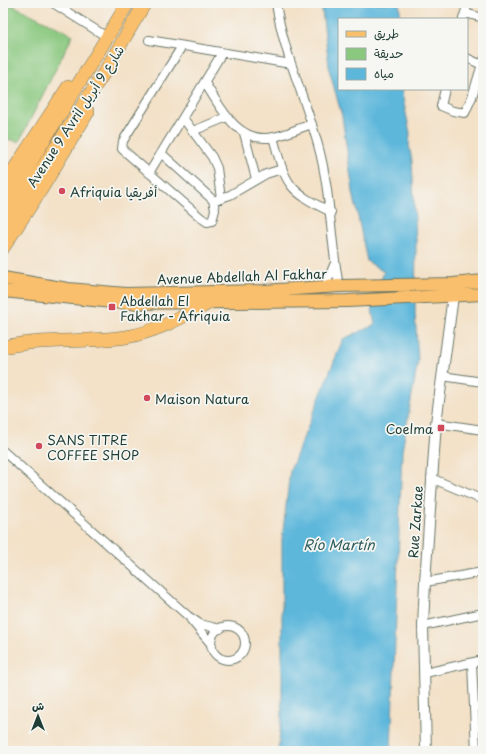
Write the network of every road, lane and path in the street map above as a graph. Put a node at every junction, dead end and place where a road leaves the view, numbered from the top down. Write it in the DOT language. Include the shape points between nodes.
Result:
graph roads {
  1 [pos="53,3"];
  2 [pos="128,3"];
  3 [pos="145,3"];
  4 [pos="276,3"];
  5 [pos="468,3"];
  6 [pos="464,16"];
  7 [pos="483,18"];
  8 [pos="107,37"];
  9 [pos="149,40"];
  10 [pos="182,46"];
  11 [pos="222,53"];
  12 [pos="468,58"];
  13 [pos="482,63"];
  14 [pos="291,64"];
  15 [pos="91,65"];
  16 [pos="105,71"];
  17 [pos="205,83"];
  18 [pos="445,90"];
  19 [pos="227,117"];
  20 [pos="183,118"];
  21 [pos="312,124"];
  22 [pos="193,131"];
  23 [pos="244,133"];
  24 [pos="273,137"];
  25 [pos="161,153"];
  26 [pos="282,169"];
  27 [pos="149,173"];
  28 [pos="256,179"];
  29 [pos="3,186"];
  30 [pos="217,199"];
  31 [pos="3,207"];
  32 [pos="331,212"];
  33 [pos="3,229"];
  34 [pos="3,248"];
  35 [pos="334,264"];
  36 [pos="3,278"];
  37 [pos="483,281"];
  38 [pos="342,286"];
  39 [pos="325,287"];
  40 [pos="3,291"];
  41 [pos="483,294"];
  42 [pos="453,296"];
  43 [pos="211,302"];
  44 [pos="3,346"];
  45 [pos="442,376"];
  46 [pos="483,382"];
  47 [pos="436,424"];
  48 [pos="483,430"];
  49 [pos="3,451"];
  50 [pos="431,478"];
  51 [pos="483,500"];
  52 [pos="483,572"];
  53 [pos="425,582"];
  54 [pos="483,613"];
  55 [pos="188,616"];
  56 [pos="423,626"];
  57 [pos="220,629"];
  58 [pos="212,645"];
  59 [pos="483,660"];
  60 [pos="472,662"];
  61 [pos="425,673"];
  62 [pos="426,751"];
  63 [pos="476,751"];
  1 -- 8 [label="street"];
  2 -- 8 [label="highway, Avenue 9 Avril شارع 9 أبريل"];
  3 -- 16 [label="highway, Avenue 9 Avril شارع 9 أبريل"];
  4 -- 14 [label="street"];
  5 -- 6 [label="street"];
  6 -- 7 [label="street"];
  8 -- 15 [label="highway, Avenue 9 Avril شارع 9 أبريل"];
  9 -- 10 [label="street"];
  10 -- 11 [label="street"];
  10 -- 27 [label="street" via="122,145 125,153"];
  11 -- 14 [label="street"];
  11 -- 17 [label="street"];
  12 -- 13 [label="street"];
  13 -- 18 [label="street" via="465,113 441,106"];
  14 -- 21 [label="street"];
  15 -- 29 [label="highway" via="69,86 58,101"];
  15 -- 31 [label="highway, Avenue 9 Avril شارع 9 أبريل"];
  16 -- 33 [label="highway, Avenue 9 Avril شارع 9 أبريل"];
  16 -- 34 [label="highway" via="87,114"];
  17 -- 19 [label="street"];
  17 -- 20 [label="street"];
  19 -- 22 [label="street"];
  19 -- 23 [label="street"];
  20 -- 22 [label="street"];
  20 -- 25 [label="street"];
  21 -- 24 [label="street"];
  21 -- 32 [label="street"];
  22 -- 30 [label="street" via="217,168"];
  23 -- 24 [label="street" via="254,137"];
  23 -- 28 [label="street"];
  24 -- 26 [label="street"];
  25 -- 27 [label="street"];
  25 -- 30 [label="street"];
  26 -- 28 [label="street"];
  26 -- 32 [label="street" via="296,192"];
  27 -- 30 [label="street" via="207,222 212,222 214,218"];
  28 -- 30 [label="street"];
  32 -- 35 [label="street"];
  35 -- 38 [label="street"];
  35 -- 39 [label="street"];
  36 -- 39 [label="main road, Avenue Abdellah Al Fakhar" via="68,289 126,294"];
  37 -- 38 [label="main road, Avenue Abdellah Al Fakhar"];
  38 -- 39 [label="main road, Avenue Abdellah Al Fakhar"];
  40 -- 43 [label="main road, Avenue Abdellah Al Fakhar" via="123,303"];
  41 -- 42 [label="main road, Avenue Abdellah Al Fakhar"];
  42 -- 43 [label="main road, Avenue Abdellah Al Fakhar" via="348,301"];
  42 -- 45 [label="street, Rue Zarkae"];
  43 -- 44 [label="highway" via="160,327 126,337"];
  45 -- 46 [label="street"];
  45 -- 47 [label="street, Rue Zarkae"];
  47 -- 48 [label="street"];
  47 -- 50 [label="street, Rue Zarkae"];
  49 -- 55 [label="street"];
  50 -- 51 [label="street"];
  50 -- 53 [label="street, Rue Zarkae"];
  52 -- 53 [label="street"];
  53 -- 56 [label="street, Rue Zarkae"];
  54 -- 56 [label="street"];
  55 -- 57 [label="street" via="200,624"];
  55 -- 58 [label="street"];
  56 -- 61 [label="street, Rue Zarkae"];
  57 -- 58 [label="street" via="213,636"];
  57 -- 58 [label="street" via="230,627 240,631 245,640 244,651 236,658 226,660 216,655"];
  59 -- 60 [label="street"];
  60 -- 61 [label="street"];
  60 -- 63 [label="street"];
  61 -- 62 [label="street, Rue Zarkae"];
}
